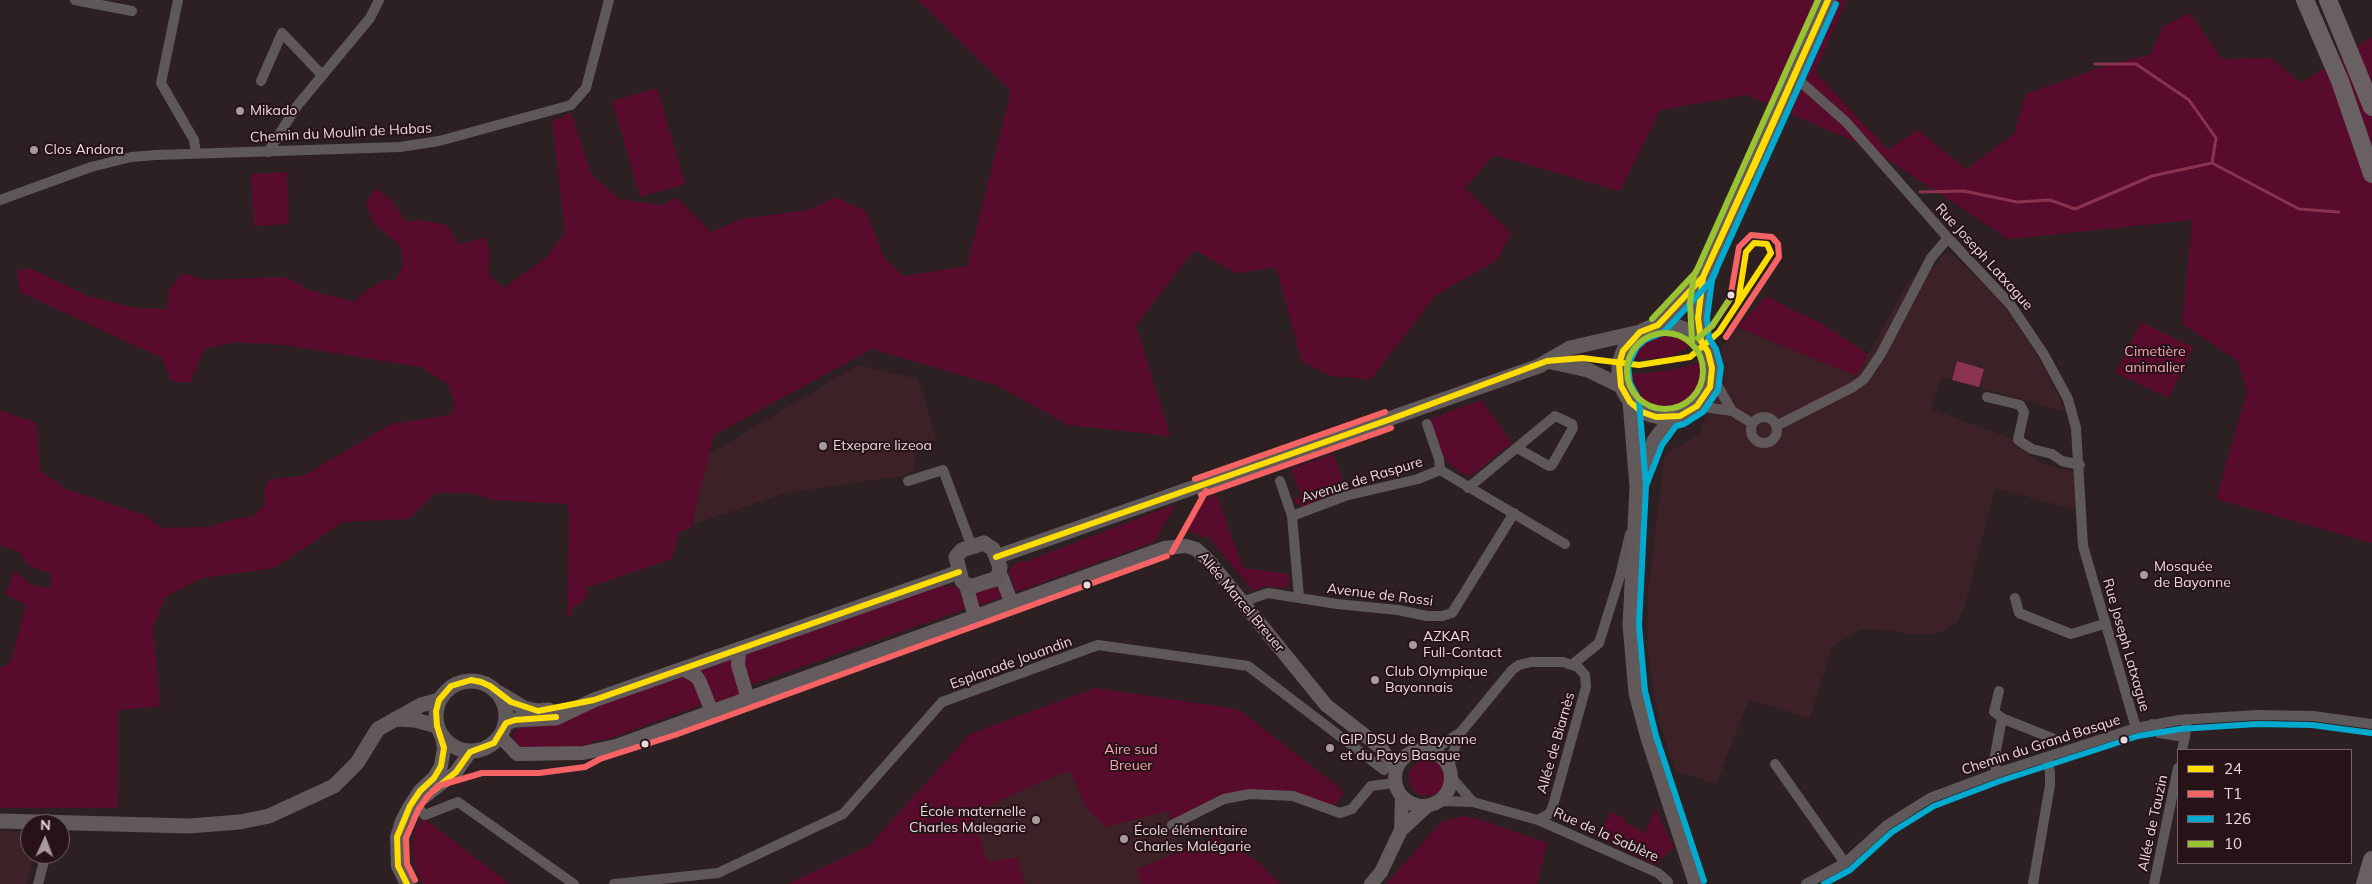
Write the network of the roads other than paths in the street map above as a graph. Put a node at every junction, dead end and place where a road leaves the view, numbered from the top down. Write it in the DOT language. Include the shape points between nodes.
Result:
graph roads {
  1 [pos="75,0"];
  2 [pos="178,0"];
  3 [pos="379,0"];
  4 [pos="609,0"];
  5 [pos="1828,0"];
  6 [pos="2304,0"];
  7 [pos="2328,0"];
  8 [pos="132,11"];
  9 [pos="322,75"];
  10 [pos="1794,76"];
  11 [pos="261,81"];
  12 [pos="2372,107"];
  13 [pos="268,152"];
  14 [pos="196,154"];
  15 [pos="2372,174"];
  16 [pos="0,200"];
  17 [pos="1948,238"];
  18 [pos="1703,277"];
  19 [pos="1658,325"];
  20 [pos="1640,332"];
  21 [pos="1701,341"];
  22 [pos="1547,361"];
  23 [pos="1712,376"];
  24 [pos="1621,386"];
  25 [pos="1987,396"];
  26 [pos="1630,402"];
  27 [pos="1697,406"];
  28 [pos="1732,411"];
  29 [pos="1671,418"];
  30 [pos="1752,423"];
  31 [pos="1427,424"];
  32 [pos="1776,426"];
  33 [pos="1517,448"];
  34 [pos="2080,465"];
  35 [pos="1440,470"];
  36 [pos="908,481"];
  37 [pos="1280,481"];
  38 [pos="1637,487"];
  39 [pos="1468,488"];
  40 [pos="1635,511"];
  41 [pos="1514,513"];
  42 [pos="1292,516"];
  43 [pos="1565,544"];
  44 [pos="972,547"];
  45 [pos="996,557"];
  46 [pos="999,574"];
  47 [pos="962,578"];
  48 [pos="1299,597"];
  49 [pos="2015,598"];
  50 [pos="1242,602"];
  51 [pos="1012,604"];
  52 [pos="975,617"];
  53 [pos="2104,624"];
  54 [pos="739,649"];
  55 [pos="1573,664"];
  56 [pos="683,669"];
  57 [pos="1999,690"];
  58 [pos="497,692"];
  59 [pos="748,699"];
  60 [pos="439,700"];
  61 [pos="594,700"];
  62 [pos="712,712"];
  63 [pos="394,719"];
  64 [pos="2004,719"];
  65 [pos="2187,720"];
  66 [pos="2152,724"];
  67 [pos="2372,724"];
  68 [pos="2136,728"];
  69 [pos="503,730"];
  70 [pos="440,732"];
  71 [pos="1461,732"];
  72 [pos="2185,737"];
  73 [pos="2054,739"];
  74 [pos="1381,748"];
  75 [pos="2182,749"];
  76 [pos="1432,751"];
  77 [pos="470,752"];
  78 [pos="1410,754"];
  79 [pos="2047,757"];
  80 [pos="1775,764"];
  81 [pos="1451,772"];
  82 [pos="1997,773"];
  83 [pos="2177,773"];
  84 [pos="1392,774"];
  85 [pos="1402,797"];
  86 [pos="1441,801"];
  87 [pos="1473,802"];
  88 [pos="417,807"];
  89 [pos="1426,807"];
  90 [pos="1538,820"];
  91 [pos="0,821"];
  92 [pos="20,822"];
  93 [pos="70,823"];
  94 [pos="1172,825"];
  95 [pos="1401,830"];
  96 [pos="2372,860"];
  97 [pos="1845,863"];
  98 [pos="43,864"];
  99 [pos="1668,882"];
  100 [pos="38,884"];
  101 [pos="407,884"];
  102 [pos="574,884"];
  103 [pos="614,884"];
  104 [pos="1371,884"];
  105 [pos="1696,884"];
  106 [pos="1806,884"];
  107 [pos="2033,884"];
  108 [pos="2154,884"];
  109 [pos="2365,884"];
  1 -- 8 [label="street"];
  2 -- 14 [label="street" via="161,83 194,140"];
  3 -- 9 [label="street" via="370,18"];
  4 -- 13 [label="street, Chemin du Moulin de Habas" via="586,88 572,105 439,141 358,149"];
  5 -- 10 [label="main road"];
  6 -- 15 [label="highway" via="2340,81"];
  7 -- 12 [label="highway"];
  9 -- 11 [label="street" via="282,33"];
  9 -- 13 [label="street" via="297,106"];
  10 -- 17 [label="street, Rue Joseph Latxague" via="1846,122"];
  10 -- 18 [label="main road"];
  13 -- 14 [label="street, Chemin du Moulin de Habas"];
  14 -- 16 [label="street, Chemin du Moulin de Habas" via="143,156 106,162"];
  17 -- 32 [label="street" via="1931,258 1881,354 1864,379"];
  17 -- 34 [label="street, Rue Joseph Latxague" via="2010,304 2043,353 2072,409"];
  18 -- 19 [label="main road"];
  18 -- 21 [label="main road" via="1698,318"];
  19 -- 20 [label="main road"];
  19 -- 21 [label="main road" via="1689,331"];
  20 -- 22 [label="main road" via="1570,348"];
  20 -- 24 [label="main road" via="1623,352 1619,364"];
  21 -- 23 [label="main road" via="1711,360"];
  22 -- 24 [label="main road" via="1588,370"];
  22 -- 45 [label="main road"];
  23 -- 27 [label="main road"];
  23 -- 28 [label="street"];
  24 -- 26 [label="main road"];
  25 -- 34 [label="street" via="2020,405 2024,412 2018,440 2032,449"];
  26 -- 29 [label="main road" via="1642,412"];
  26 -- 38 [label="main road"];
  27 -- 28 [label="street"];
  27 -- 29 [label="main road"];
  28 -- 30 [label="street"];
  29 -- 38 [label="main road" via="1654,441"];
  30 -- 32 [label="street" via="1767,417"];
  30 -- 32 [label="street" via="1751,434 1761,443 1775,438"];
  31 -- 35 [label="street, Avenue de Raspure"];
  33 -- 33 [label="street" via="1556,416 1572,424 1573,428 1552,465"];
  33 -- 39 [label="street"];
  34 -- 53 [label="street, Rue Joseph Latxague" via="2083,546"];
  35 -- 39 [label="street, Avenue de Raspure"];
  35 -- 42 [label="street, Avenue de Raspure" via="1418,479 1345,496"];
  36 -- 44 [label="street" via="943,470"];
  37 -- 42 [label="street"];
  38 -- 40 [label="main road"];
  39 -- 41 [label="street, Avenue de Raspure"];
  40 -- 55 [label="street" via="1599,643"];
  40 -- 105 [label="main road" via="1630,625 1636,693"];
  41 -- 43 [label="street, Avenue de Raspure"];
  41 -- 48 [label="street, Avenue de Rossi" via="1456,609 1442,616"];
  42 -- 48 [label="street"];
  44 -- 45 [label="main road" via="984,543 993,549"];
  44 -- 47 [label="main road" via="962,550 956,557"];
  45 -- 46 [label="main road"];
  46 -- 47 [label="main road" via="995,579 973,586"];
  46 -- 51 [label="street"];
  47 -- 52 [label="street"];
  47 -- 54 [label="main road"];
  48 -- 50 [label="street, Avenue de Rossi" via="1268,593"];
  49 -- 53 [label="street" via="2019,613 2071,634"];
  50 -- 51 [label="street, Allée Marcel Breuer" via="1206,558 1186,546 1164,548"];
  50 -- 74 [label="street, Allée Marcel Breuer" via="1326,705"];
  51 -- 52 [label="street, Allée Marcel Breuer"];
  52 -- 59 [label="street, Allée Marcel Breuer"];
  53 -- 68 [label="street, Rue Joseph Latxague"];
  54 -- 56 [label="main road"];
  54 -- 59 [label="street" via="738,665"];
  55 -- 71 [label="street" via="1531,662 1519,665"];
  55 -- 90 [label="street, Allée de Biarnès" via="1583,671 1586,687 1552,809"];
  56 -- 61 [label="main road"];
  56 -- 62 [label="street" via="697,677"];
  57 -- 64 [label="street" via="1994,712"];
  58 -- 60 [label="main road" via="471,680 451,686"];
  58 -- 61 [label="main road" via="524,708 538,711"];
  58 -- 69 [label="main road" via="506,712"];
  59 -- 62 [label="street, Allée Marcel Breuer"];
  60 -- 63 [label="main road"];
  60 -- 70 [label="main road" via="436,711"];
  61 -- 69 [label="main road" via="556,718 516,720"];
  62 -- 69 [label="street, Allée Marcel Breuer" via="596,751 517,754"];
  63 -- 70 [label="main road" via="415,720"];
  63 -- 93 [label="main road" via="372,736 357,763 334,786 269,816 215,825"];
  64 -- 73 [label="street"];
  64 -- 82 [label="street" via="1994,761"];
  65 -- 66 [label="street, Chemin du Grand Basque"];
  65 -- 67 [label="street, Chemin du Grand Basque" via="2287,714"];
  65 -- 72 [label="street"];
  66 -- 68 [label="street, Chemin du Grand Basque"];
  66 -- 72 [label="street" via="2159,733"];
  68 -- 79 [label="street, Chemin du Grand Basque"];
  69 -- 77 [label="main road" via="485,748"];
  70 -- 77 [label="main road" via="457,749"];
  70 -- 88 [label="street" via="444,748 442,766 420,791"];
  71 -- 76 [label="street"];
  71 -- 81 [label="street" via="1453,749"];
  72 -- 75 [label="street"];
  74 -- 78 [label="street, Allée Marcel Breuer"];
  74 -- 84 [label="street, Allée Marcel Breuer"];
  76 -- 78 [label="street" via="1420,750"];
  76 -- 81 [label="street" via="1439,755"];
  77 -- 88 [label="street" via="456,772"];
  78 -- 84 [label="street" via="1401,760"];
  79 -- 82 [label="street, Chemin du Grand Basque"];
  79 -- 107 [label="street" via="2050,784"];
  80 -- 97 [label="street"];
  81 -- 86 [label="street" via="1447,794"];
  81 -- 87 [label="street"];
  82 -- 97 [label="street, Chemin du Grand Basque" via="1930,798 1907,811"];
  83 -- 108 [label="street, Allée de Tauzin"];
  84 -- 85 [label="street"];
  84 -- 94 [label="street" via="1371,786 1352,808 1340,813 1293,796 1250,794 1224,799"];
  84 -- 103 [label="street, Esplanade Jouandin" via="1248,666 1098,645 942,702 842,814 718,873"];
  85 -- 89 [label="street" via="1417,806"];
  85 -- 95 [label="street"];
  86 -- 87 [label="street, Rue de la Sablère"];
  86 -- 89 [label="street"];
  87 -- 90 [label="street, Rue de la Sablère"];
  88 -- 101 [label="street" via="402,821 397,837 398,866"];
  88 -- 102 [label="street" via="425,815 458,802"];
  89 -- 95 [label="street"];
  90 -- 99 [label="street, Rue de la Sablère" via="1658,873"];
  91 -- 92 [label="main road"];
  95 -- 104 [label="street" via="1381,872"];
  96 -- 109 [label="highway"];
  97 -- 106 [label="street, Chemin du Grand Basque"];
  98 -- 100 [label="street"];
}
